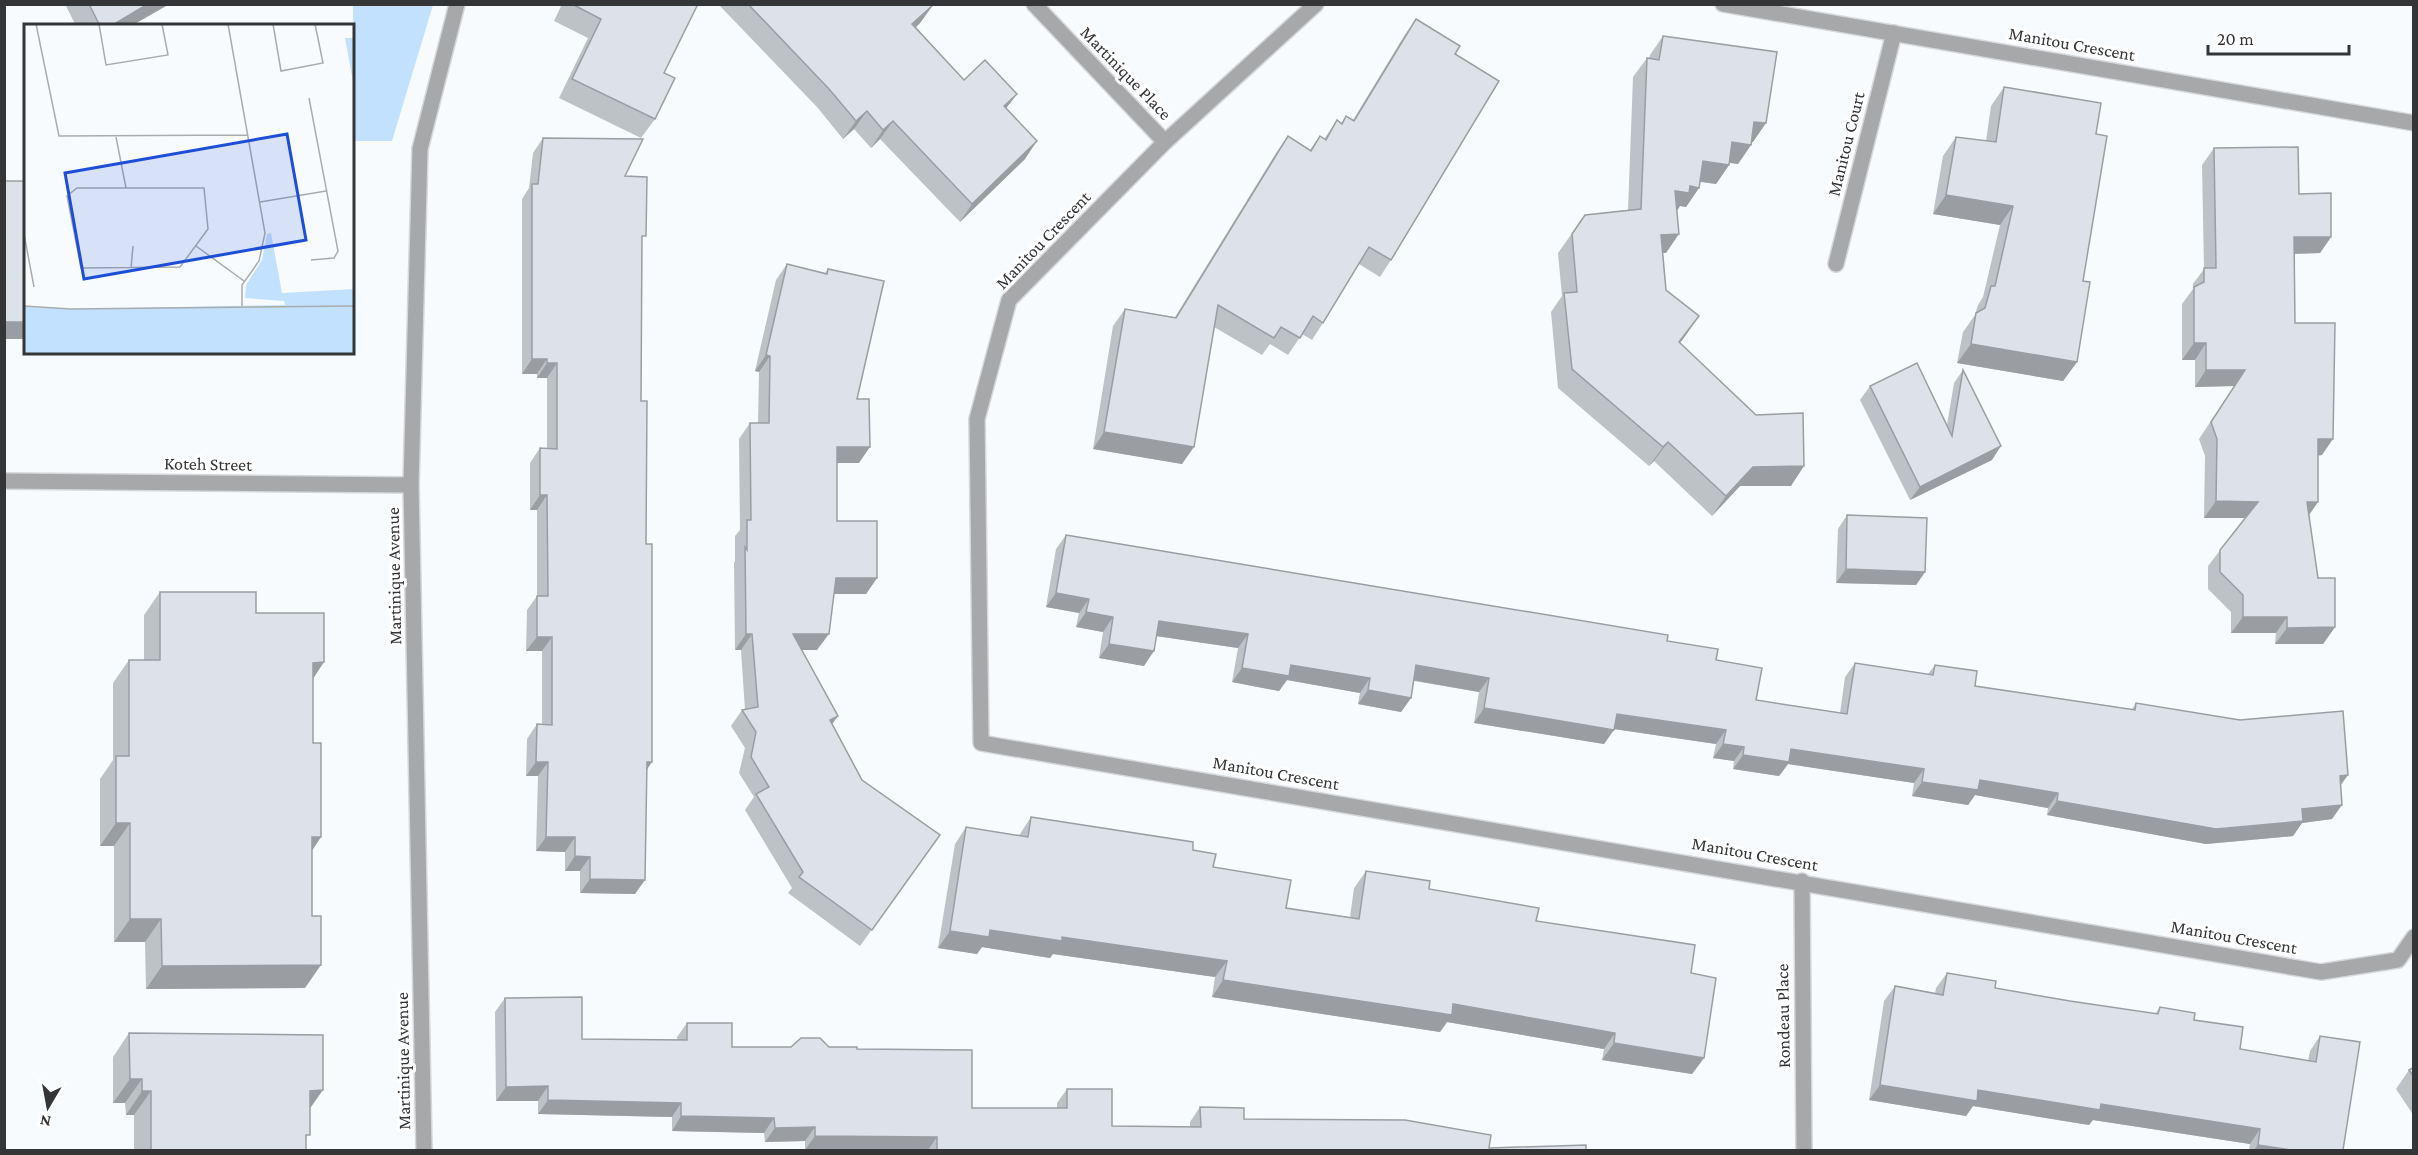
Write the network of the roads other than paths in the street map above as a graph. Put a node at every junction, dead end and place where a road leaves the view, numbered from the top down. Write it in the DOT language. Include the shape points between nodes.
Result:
graph roads {
  1 [pos="457,4"];
  2 [pos="1034,4"];
  3 [pos="1316,4"];
  4 [pos="1723,4"];
  5 [pos="1894,33"];
  6 [pos="2414,123"];
  7 [pos="1166,142"];
  8 [pos="1836,264"];
  9 [pos="4,481"];
  10 [pos="411,485"];
  11 [pos="1802,882"];
  12 [pos="2414,937"];
  13 [pos="424,1150"];
  14 [pos="1804,1150"];
  1 -- 10 [label="street, Martinique Avenue" via="420,149"];
  2 -- 7 [label="street, Martinique Place"];
  3 -- 7 [label="street, Manitou Crescent"];
  4 -- 5 [label="street, Manitou Crescent"];
  5 -- 6 [label="street, Manitou Crescent"];
  5 -- 8 [label="street, Manitou Court"];
  7 -- 11 [label="street, Manitou Crescent" via="1009,300 977,419 981,743"];
  9 -- 10 [label="street, Koteh Street"];
  10 -- 13 [label="street, Martinique Avenue"];
  11 -- 12 [label="street, Manitou Crescent" via="2321,972 2398,960"];
  11 -- 14 [label="street, Rondeau Place"];
}
